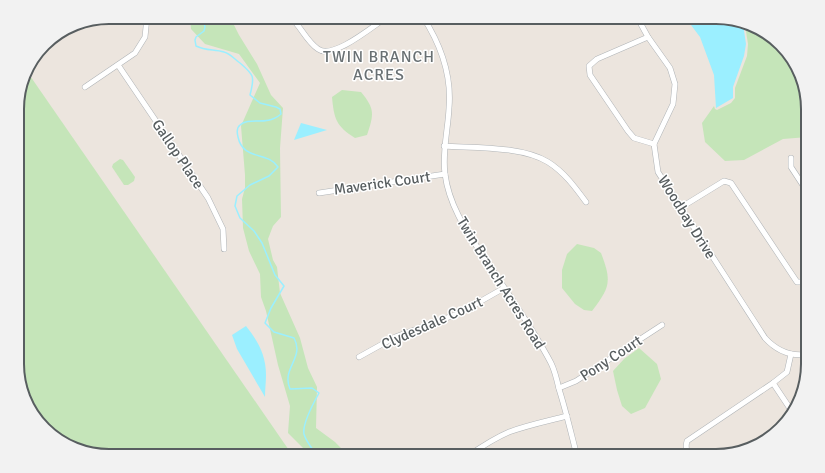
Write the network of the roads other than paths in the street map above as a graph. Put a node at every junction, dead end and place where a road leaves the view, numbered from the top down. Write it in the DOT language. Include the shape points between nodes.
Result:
graph roads {
  1 [pos="146,24"];
  2 [pos="297,24"];
  3 [pos="377,24"];
  4 [pos="427,24"];
  5 [pos="641,24"];
  6 [pos="648,37"];
  7 [pos="118,65"];
  8 [pos="85,87"];
  9 [pos="654,144"];
  10 [pos="444,146"];
  11 [pos="791,158"];
  12 [pos="445,174"];
  13 [pos="801,180"];
  14 [pos="319,193"];
  15 [pos="586,202"];
  16 [pos="680,208"];
  17 [pos="224,249"];
  18 [pos="801,282"];
  19 [pos="504,288"];
  20 [pos="662,325"];
  21 [pos="791,354"];
  22 [pos="801,354"];
  23 [pos="359,357"];
  24 [pos="773,383"];
  25 [pos="559,388"];
  26 [pos="789,407"];
  27 [pos="567,416"];
  28 [pos="479,449"];
  29 [pos="575,449"];
  30 [pos="687,449"];
  1 -- 7 [label="street" via="145,37 135,53"];
  2 -- 3 [label="street" via="319,50 330,52 340,49"];
  4 -- 10 [label="street, Twin Branch Acres Road" via="440,48 450,90"];
  5 -- 6 [label="street"];
  6 -- 9 [label="street" via="670,68 675,84 672,104"];
  6 -- 9 [label="street" via="597,59 589,66 590,76 628,131 634,138"];
  7 -- 8 [label="street"];
  7 -- 17 [label="street, Gallop Place" via="208,198 222,228"];
  9 -- 16 [label="street, Woodbay Drive" via="658,172"];
  10 -- 12 [label="street, Twin Branch Acres Road"];
  10 -- 15 [label="street" via="531,155 562,172"];
  11 -- 13 [label="street" via="791,167"];
  12 -- 14 [label="street, Maverick Court"];
  12 -- 19 [label="street, Twin Branch Acres Road" via="460,221"];
  16 -- 18 [label="street" via="724,181 731,183 797,282"];
  16 -- 21 [label="street, Woodbay Drive" via="765,338 775,348"];
  19 -- 23 [label="street, Clydesdale Court" via="460,313 395,337"];
  19 -- 25 [label="street, Twin Branch Acres Road" via="552,364"];
  20 -- 25 [label="street, Pony Court" via="576,381"];
  21 -- 22 [label="street"];
  21 -- 24 [label="street" via="786,372"];
  24 -- 26 [label="street"];
  24 -- 30 [label="street" via="687,441"];
  25 -- 27 [label="street, Twin Branch Acres Road"];
  27 -- 28 [label="street" via="508,433"];
  27 -- 29 [label="street, Twin Branch Acres Road"];
}
